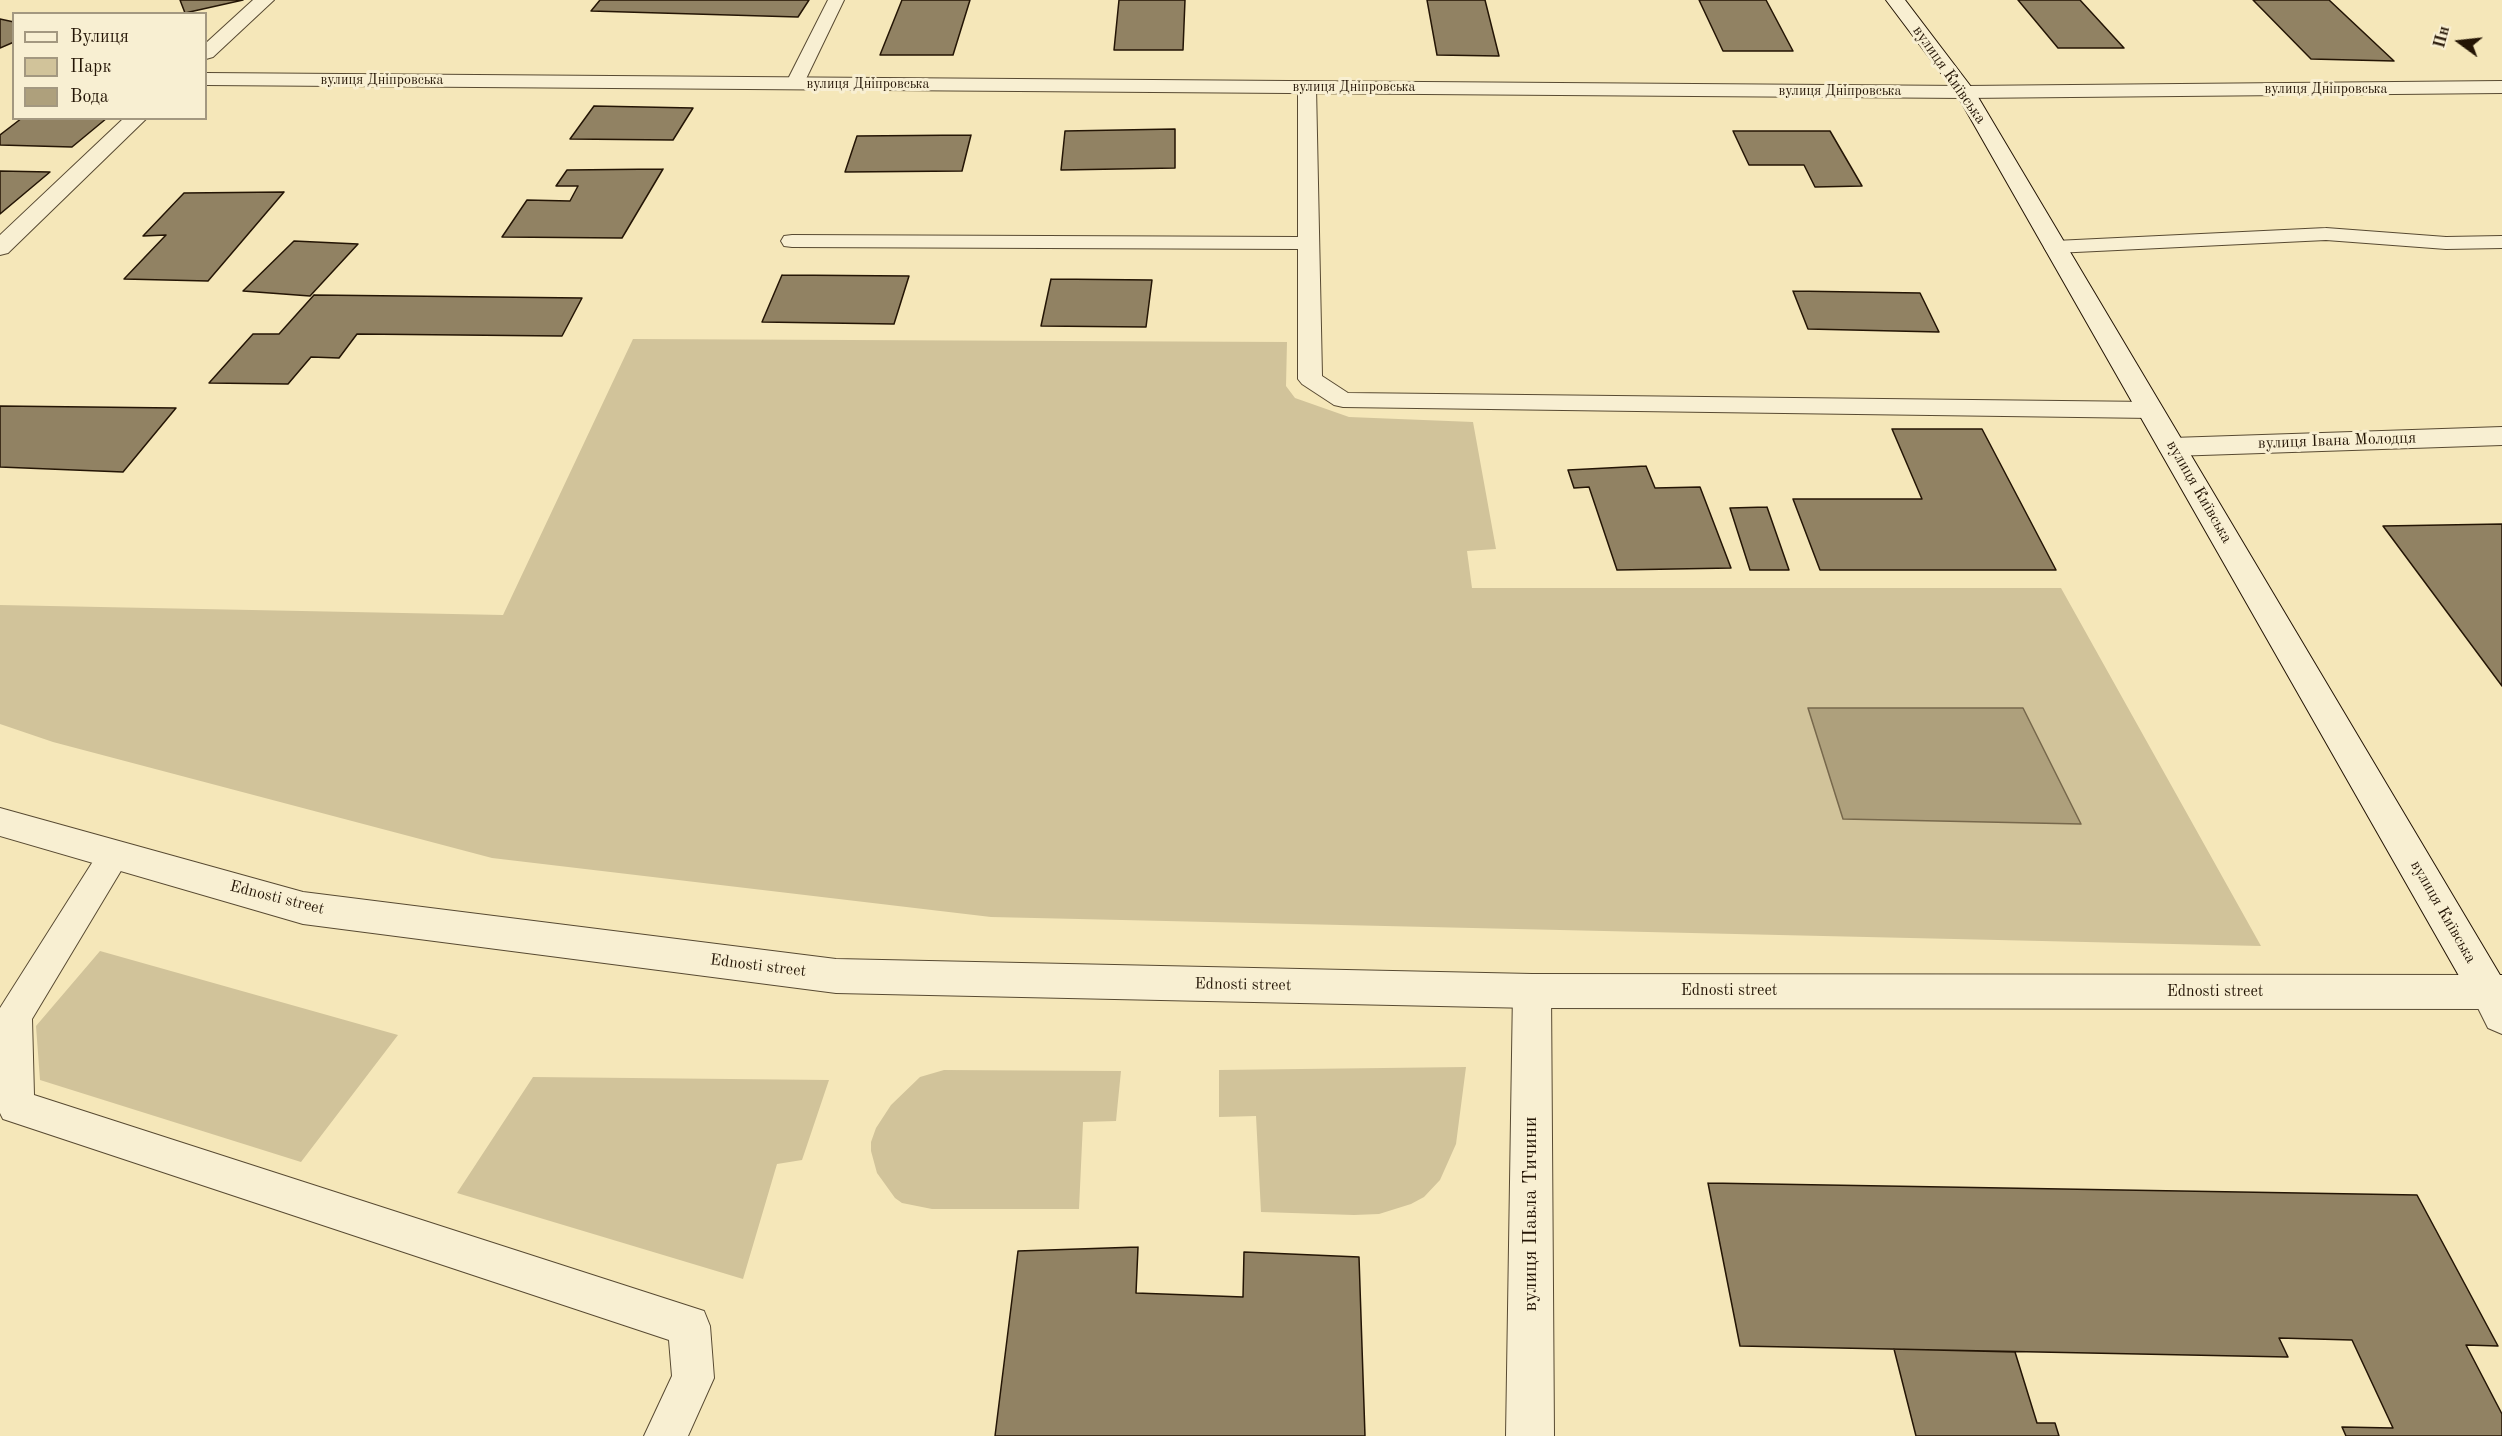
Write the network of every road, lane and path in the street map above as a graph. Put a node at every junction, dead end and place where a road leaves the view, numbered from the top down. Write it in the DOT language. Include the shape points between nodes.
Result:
graph roads {
  1 [pos="265,0"];
  2 [pos="836,0"];
  3 [pos="1895,0"];
  4 [pos="207,52"];
  5 [pos="207,79"];
  6 [pos="795,83"];
  7 [pos="1307,87"];
  8 [pos="2502,87"];
  9 [pos="1965,92"];
  10 [pos="135,120"];
  11 [pos="792,241"];
  12 [pos="2502,242"];
  13 [pos="1308,243"];
  14 [pos="2055,247"];
  15 [pos="0,248"];
  16 [pos="2151,410"];
  17 [pos="2502,436"];
  18 [pos="2172,447"];
  19 [pos="0,822"];
  20 [pos="115,854"];
  21 [pos="1532,991"];
  22 [pos="2498,1000"];
  23 [pos="666,1436"];
  24 [pos="1530,1436"];
  1 -- 4 [label="street"];
  2 -- 6 [label="lane"];
  3 -- 9 [label="street, вулиця Київська"];
  5 -- 6 [label="street, вулиця Дніпровська"];
  6 -- 7 [label="street, вулиця Дніпровська"];
  7 -- 9 [label="street, вулиця Дніпровська"];
  7 -- 13 [label="lane"];
  8 -- 9 [label="street, вулиця Дніпровська"];
  9 -- 14 [label="street, вулиця Київська"];
  10 -- 15 [label="street"];
  11 -- 13 [label="lane"];
  12 -- 14 [label="lane" via="2446,243 2325,234"];
  13 -- 16 [label="lane" via="1310,380 1343,400"];
  14 -- 16 [label="street, вулиця Київська"];
  16 -- 18 [label="street, вулиця Київська"];
  17 -- 18 [label="street, вулиця Івана Молодця"];
  18 -- 22 [label="street, вулиця Київська"];
  19 -- 20 [label="street, Ednosti street"];
  20 -- 21 [label="street, Ednosti street" via="303,908 836,976"];
  20 -- 23 [label="lane" via="14,1016 16,1107 688,1326 693,1378"];
  21 -- 22 [label="street, Ednosti street"];
  21 -- 24 [label="street, вулиця Павла Тичини"];
}
